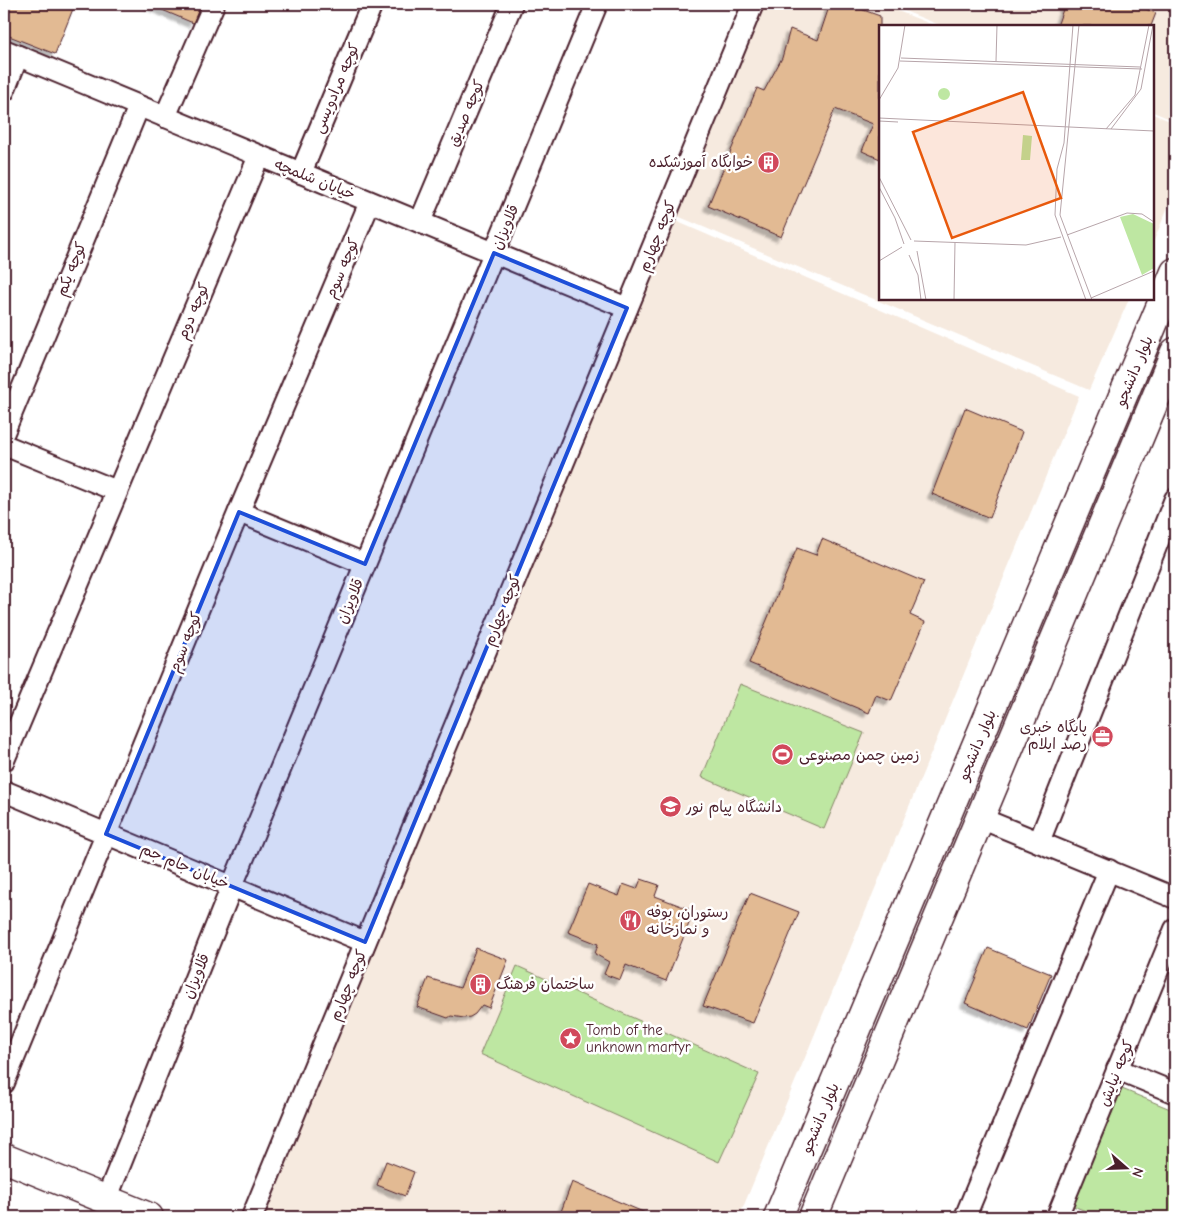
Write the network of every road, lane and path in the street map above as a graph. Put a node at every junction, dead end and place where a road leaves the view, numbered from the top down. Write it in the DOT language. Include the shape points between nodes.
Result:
graph roads {
  1 [pos="214,4"];
  2 [pos="372,4"];
  3 [pos="512,4"];
  4 [pos="598,4"];
  5 [pos="753,4"];
  6 [pos="11,53"];
  7 [pos="4,91"];
  8 [pos="139,106"];
  9 [pos="165,117"];
  10 [pos="259,156"];
  11 [pos="301,173"];
  12 [pos="370,202"];
  13 [pos="420,222"];
  14 [pos="494,252"];
  15 [pos="1175,272"];
  16 [pos="627,308"];
  17 [pos="1175,352"];
  18 [pos="4,432"];
  19 [pos="4,445"];
  20 [pos="118,491"];
  21 [pos="1175,499"];
  22 [pos="239,512"];
  23 [pos="365,564"];
  24 [pos="4,760"];
  25 [pos="4,791"];
  26 [pos="980,818"];
  27 [pos="106,834"];
  28 [pos="1039,842"];
  29 [pos="1108,870"];
  30 [pos="232,886"];
  31 [pos="1175,898"];
  32 [pos="1175,929"];
  33 [pos="365,942"];
  34 [pos="1118,1069"];
  35 [pos="4,1079"];
  36 [pos="1175,1093"];
  37 [pos="4,1158"];
  38 [pos="106,1200"];
  39 [pos="1062,1216"];
  40 [pos="150,1217"];
  41 [pos="252,1217"];
  42 [pos="778,1217"];
  43 [pos="813,1217"];
  44 [pos="965,1217"];
  1 -- 9 [label="street"];
  2 -- 11 [label="street, کوچه مرادویسی"];
  3 -- 13 [label="street, کوچه صدیق"];
  4 -- 14 [label="street, قلاویزان"];
  5 -- 16 [label="street, کوچه چهارم"];
  6 -- 7 [label="street"];
  6 -- 8 [label="street, خیابان شلمچه"];
  8 -- 9 [label="street, خیابان شلمچه"];
  8 -- 18 [label="street, کوچه یکم"];
  9 -- 10 [label="street, خیابان شلمچه"];
  10 -- 11 [label="street, خیابان شلمچه"];
  10 -- 20 [label="street, کوچه دوم"];
  11 -- 12 [label="street, خیابان شلمچه"];
  12 -- 13 [label="street, خیابان شلمچه"];
  12 -- 22 [label="street, کوچه سوم"];
  13 -- 14 [label="street, خیابان شلمچه"];
  14 -- 16 [label="street, خیابان شلمچه"];
  14 -- 23 [label="street, قلاویزان"];
  15 -- 42 [label="main road, بلوار دانشجو"];
  16 -- 33 [label="street, کوچه چهارم"];
  17 -- 26 [label="main road, بلوار دانشجو"];
  19 -- 20 [label="street"];
  20 -- 24 [label="street, کوچه دوم"];
  21 -- 28 [label="street"];
  22 -- 23 [label="street"];
  22 -- 27 [label="street, کوچه سوم"];
  23 -- 30 [label="street, قلاویزان"];
  25 -- 27 [label="street, خیابان جام جم"];
  26 -- 28 [label="street"];
  26 -- 43 [label="main road, بلوار دانشجو"];
  27 -- 30 [label="street, خیابان جام جم"];
  27 -- 35 [label="street, کوچه سوم"];
  28 -- 29 [label="street"];
  29 -- 31 [label="street"];
  29 -- 44 [label="street"];
  30 -- 33 [label="street, خیابان جام جم"];
  30 -- 38 [label="street, قلاویزان"];
  32 -- 34 [label="street, كوچه نيايش"];
  33 -- 41 [label="street, کوچه چهارم"];
  34 -- 36 [label="street"];
  34 -- 39 [label="street, كوچه نيايش"];
  37 -- 38 [label="main road"];
  38 -- 40 [label="main road"];
}
